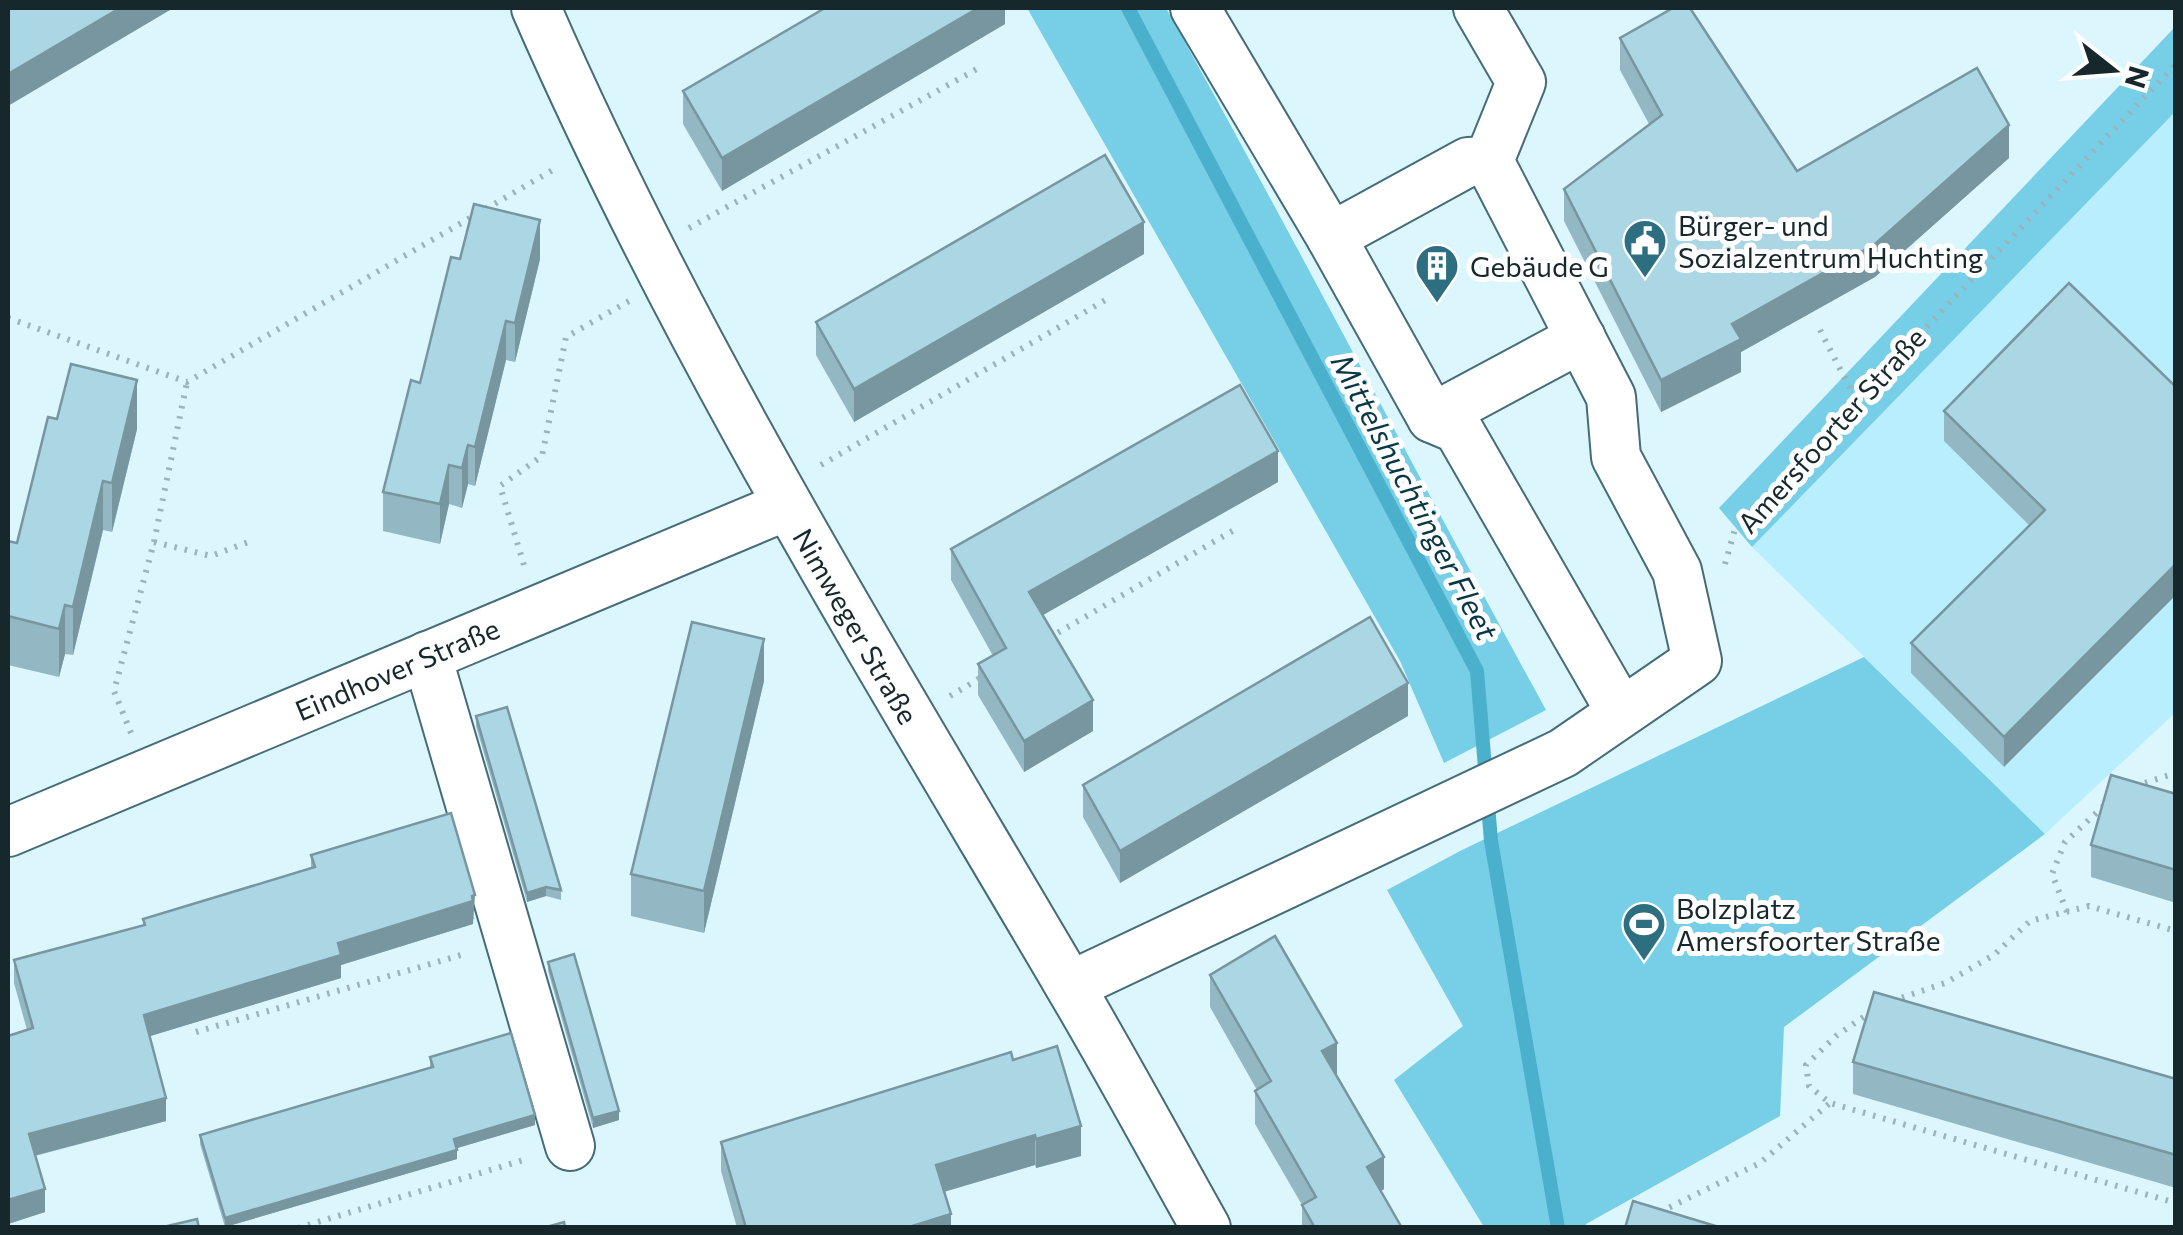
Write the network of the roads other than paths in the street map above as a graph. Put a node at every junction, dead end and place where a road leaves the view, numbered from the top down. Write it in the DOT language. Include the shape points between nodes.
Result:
graph roads {
  1 [pos="536,8"];
  2 [pos="1195,8"];
  3 [pos="1478,8"];
  4 [pos="1489,161"];
  5 [pos="1331,238"];
  6 [pos="1581,338"];
  7 [pos="1432,418"];
  8 [pos="786,506"];
  9 [pos="426,656"];
  10 [pos="1621,712"];
  11 [pos="8,832"];
  12 [pos="1070,986"];
  13 [pos="570,1146"];
  14 [pos="1206,1228"];
  1 -- 8 [label="street, Nimweger Straße"];
  2 -- 5 [label="street"];
  3 -- 4 [label="street" via="1521,82"];
  4 -- 5 [label="street" via="1468,162"];
  4 -- 6 [label="street"];
  5 -- 7 [label="street"];
  6 -- 7 [label="street"];
  6 -- 10 [label="street" via="1611,398 1616,457 1677,570 1697,662"];
  7 -- 10 [label="street" via="1458,429"];
  8 -- 9 [label="street, Eindhover Straße"];
  8 -- 12 [label="street, Nimweger Straße"];
  9 -- 11 [label="street, Eindhover Straße"];
  9 -- 13 [label="street"];
  10 -- 12 [label="street" via="1563,753"];
  12 -- 14 [label="street, Nimweger Straße"];
}
